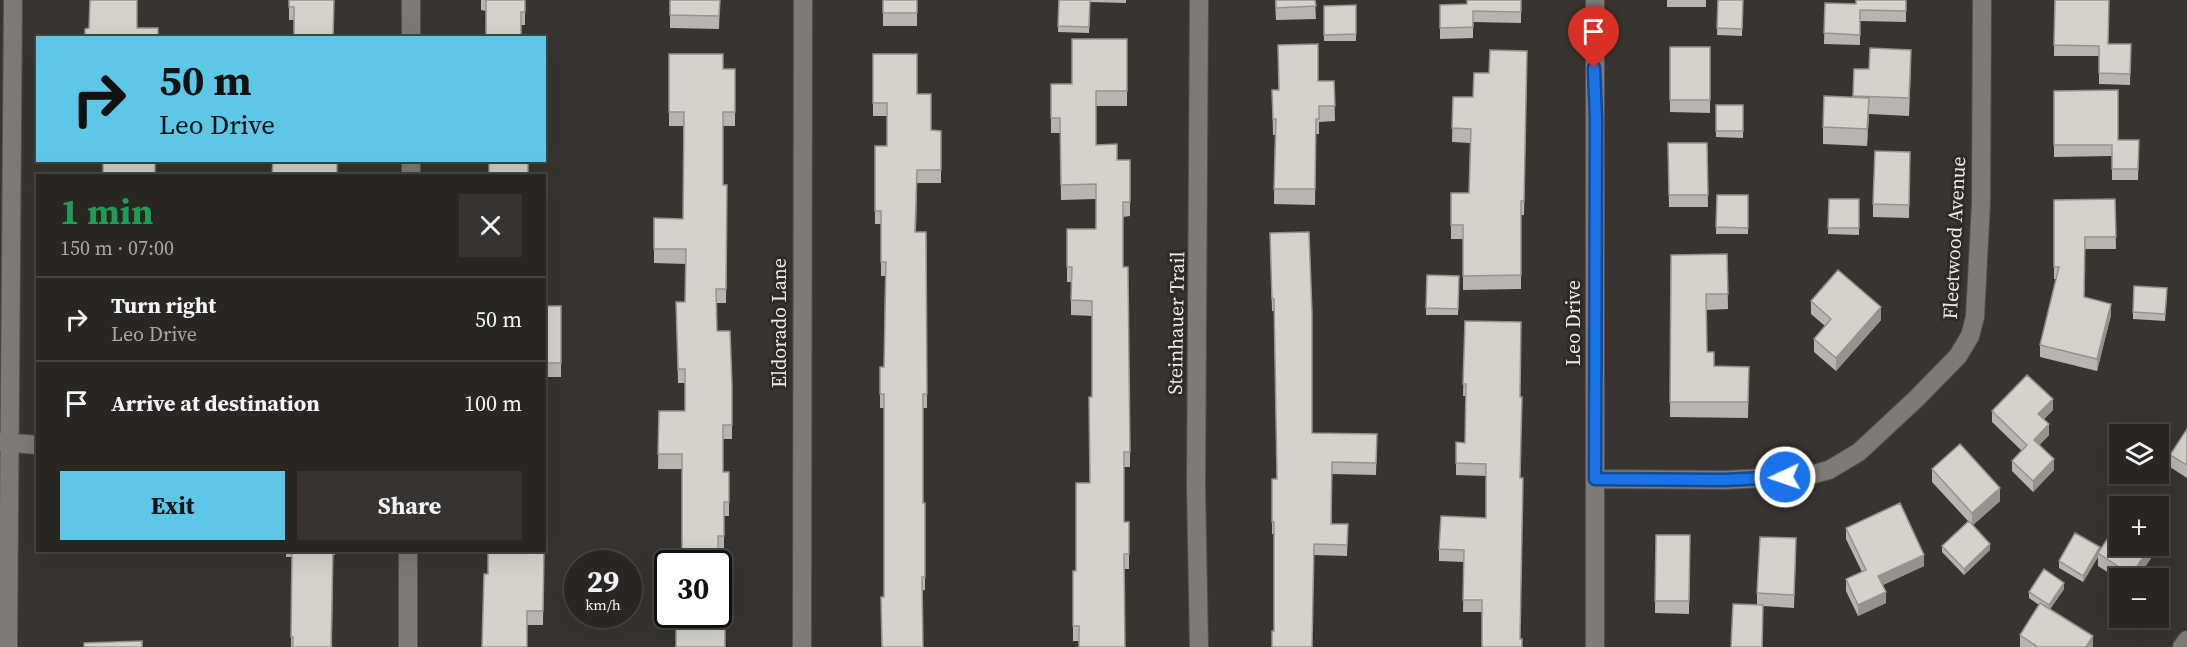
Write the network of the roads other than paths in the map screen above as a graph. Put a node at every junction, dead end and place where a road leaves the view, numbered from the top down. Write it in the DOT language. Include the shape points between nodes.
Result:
graph roads {
  1 [pos="13,0"];
  2 [pos="411,0"];
  3 [pos="803,0"];
  4 [pos="1199,0"];
  5 [pos="1594,0"];
  6 [pos="1982,0"];
  7 [pos="411,36"];
  8 [pos="7,37"];
  9 [pos="5,443"];
  10 [pos="36,445"];
  11 [pos="1595,479"];
  12 [pos="408,552"];
  13 [pos="2187,640"];
  14 [pos="8,647"];
  15 [pos="408,647"];
  16 [pos="802,647"];
  17 [pos="1198,647"];
  18 [pos="1595,647"];
  19 [pos="2182,647"];
  1 -- 8 [label="street"];
  2 -- 7 [label="street"];
  3 -- 16 [label="street, Eldorado Lane"];
  4 -- 17 [label="street, Steinhauer Trail"];
  5 -- 11 [label="street, Leo Drive"];
  6 -- 11 [label="street, Fleetwood Avenue" via="1981,203 1975,316 1970,336 1958,356 1859,452 1829,470 1806,476 1724,480"];
  8 -- 9 [label="street" via="10,207"];
  9 -- 10 [label="street"];
  9 -- 14 [label="street"];
  11 -- 18 [label="street, Leo Drive"];
  12 -- 15 [label="street"];
  13 -- 19 [label="street"];
}
